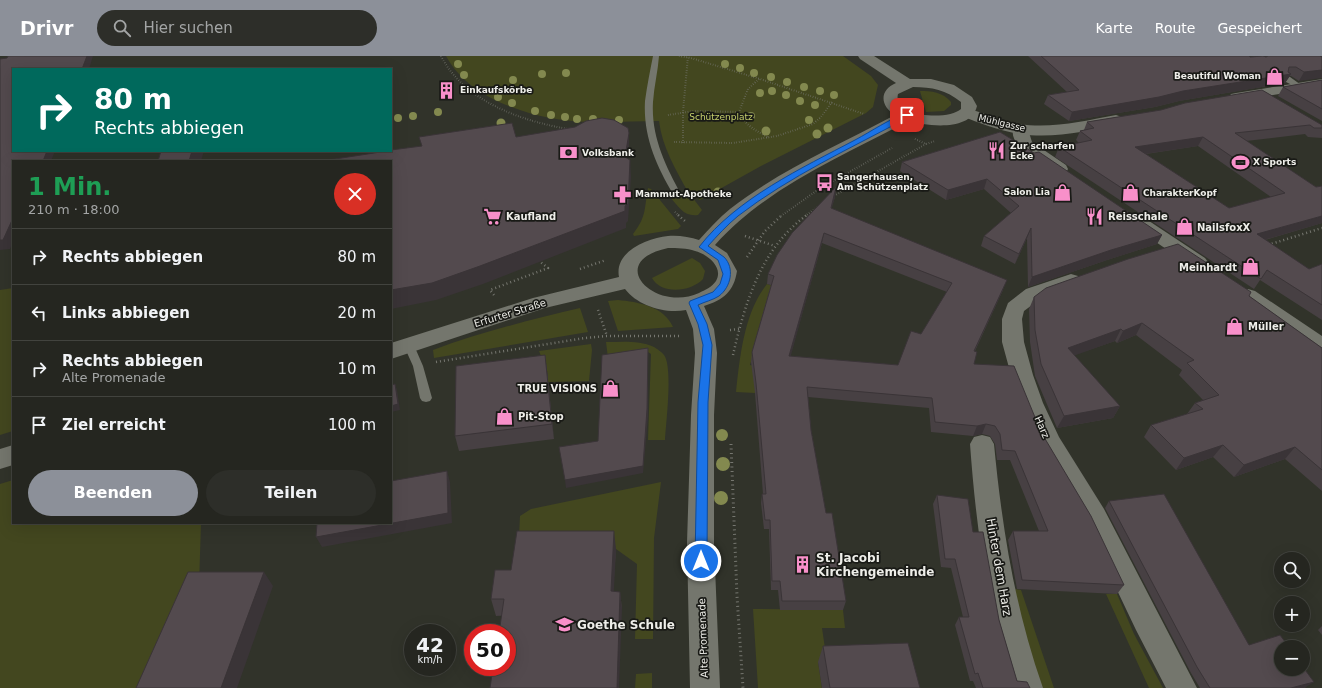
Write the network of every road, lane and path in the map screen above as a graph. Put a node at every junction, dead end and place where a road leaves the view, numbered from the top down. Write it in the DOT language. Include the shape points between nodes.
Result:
graph roads {
  1 [pos="440,56"];
  2 [pos="656,56"];
  3 [pos="679,56"];
  4 [pos="865,56"];
  5 [pos="687,57"];
  6 [pos="760,79"];
  7 [pos="1287,79"];
  8 [pos="1322,83"];
  9 [pos="907,84"];
  10 [pos="1300,87"];
  11 [pos="1259,93"];
  12 [pos="1223,99"];
  13 [pos="832,102"];
  14 [pos="1278,104"];
  15 [pos="684,112"];
  16 [pos="739,112"];
  17 [pos="966,113"];
  18 [pos="907,115"];
  19 [pos="1133,117"];
  20 [pos="650,122"];
  21 [pos="887,126"];
  22 [pos="574,129"];
  23 [pos="1021,129"];
  24 [pos="770,138"];
  25 [pos="940,140"];
  26 [pos="652,141"];
  27 [pos="684,143"];
  28 [pos="926,144"];
  29 [pos="892,148"];
  30 [pos="1077,180"];
  31 [pos="677,194"];
  32 [pos="830,198"];
  33 [pos="824,202"];
  34 [pos="1125,213"];
  35 [pos="1322,228"];
  36 [pos="1265,246"];
  37 [pos="703,247"];
  38 [pos="1175,247"];
  39 [pos="1152,254"];
  40 [pos="536,258"];
  41 [pos="746,263"];
  42 [pos="1211,271"];
  43 [pos="1092,272"];
  44 [pos="630,282"];
  45 [pos="1230,284"];
  46 [pos="490,290"];
  47 [pos="747,290"];
  48 [pos="749,297"];
  49 [pos="693,303"];
  50 [pos="739,329"];
  51 [pos="705,333"];
  52 [pos="1317,337"];
  53 [pos="400,348"];
  54 [pos="733,358"];
  55 [pos="418,366"];
  56 [pos="426,398"];
  57 [pos="731,442"];
  58 [pos="982,444"];
  59 [pos="12,455"];
  60 [pos="0,459"];
  61 [pos="705,688"];
  62 [pos="743,688"];
  63 [pos="1028,688"];
  64 [pos="1182,688"];
  1 -- 22 [label="path" via="454,77 487,101 540,124"];
  2 -- 20 [label="lane" via="649,108"];
  3 -- 5 [label="path"];
  4 -- 9 [label="main road"];
  5 -- 6 [label="path"];
  5 -- 15 [label="path"];
  6 -- 13 [label="path"];
  6 -- 16 [label="path" via="748,89"];
  7 -- 10 [label="lane"];
  8 -- 10 [label="main road"];
  9 -- 17 [label="main road" via="934,84 954,90 964,96 969,103"];
  9 -- 18 [label="main road" via="896,88 890,98 892,105"];
  10 -- 11 [label="main road"];
  11 -- 12 [label="main road"];
  11 -- 14 [label="main road"];
  13 -- 21 [label="path"];
  13 -- 24 [label="path" via="811,125"];
  15 -- 16 [label="path"];
  15 -- 20 [label="path"];
  15 -- 27 [label="path"];
  16 -- 24 [label="path" via="742,120 751,128"];
  17 -- 18 [label="main road" via="944,121 921,120"];
  17 -- 23 [label="main road, Mühlgasse"];
  18 -- 21 [label="main road"];
  19 -- 23 [label="main road, Mühlgasse" via="1072,129"];
  20 -- 26 [label="lane"];
  21 -- 28 [label="path"];
  21 -- 37 [label="main road" via="768,191 734,216"];
  23 -- 30 [label="main road" via="1022,139 1026,145"];
  24 -- 27 [label="path" via="726,144"];
  25 -- 28 [label="path"];
  26 -- 27 [label="path"];
  26 -- 31 [label="lane" via="660,163"];
  28 -- 32 [label="path"];
  29 -- 41 [label="path" via="845,173 788,211 751,249"];
  33 -- 48 [label="path" via="806,213 774,246"];
  34 -- 38 [label="main road"];
  35 -- 36 [label="path"];
  37 -- 44 [label="main road" via="686,242 668,242 644,250 630,264"];
  37 -- 49 [label="main road" via="716,254 724,263 727,274 724,284 716,294"];
  38 -- 39 [label="main road"];
  38 -- 42 [label="main road"];
  40 -- 46 [label="path" via="548,268"];
  43 -- 64 [label="main road, Harz" via="1033,294 1015,308 1012,319 1013,342 1029,396 1049,441 1095,517 1146,622"];
  44 -- 49 [label="main road" via="641,295 654,301 678,305"];
  44 -- 53 [label="main road, Erfurter Straße" via="540,303"];
  45 -- 52 [label="main road"];
  47 -- 48 [label="path"];
  48 -- 50 [label="path"];
  49 -- 51 [label="main road, Alte Promenade"];
  50 -- 51 [label="path"];
  50 -- 54 [label="path"];
  51 -- 55 [label="path" via="664,338 607,336 574,339"];
  51 -- 61 [label="main road, Alte Promenade" via="707,351 703,408 701,561"];
  53 -- 55 [label="lane"];
  55 -- 56 [label="lane"];
  57 -- 62 [label="path"];
  58 -- 63 [label="main road, Hinter dem Harz" via="1000,584 1020,667"];
  59 -- 60 [label="main road"];
}
